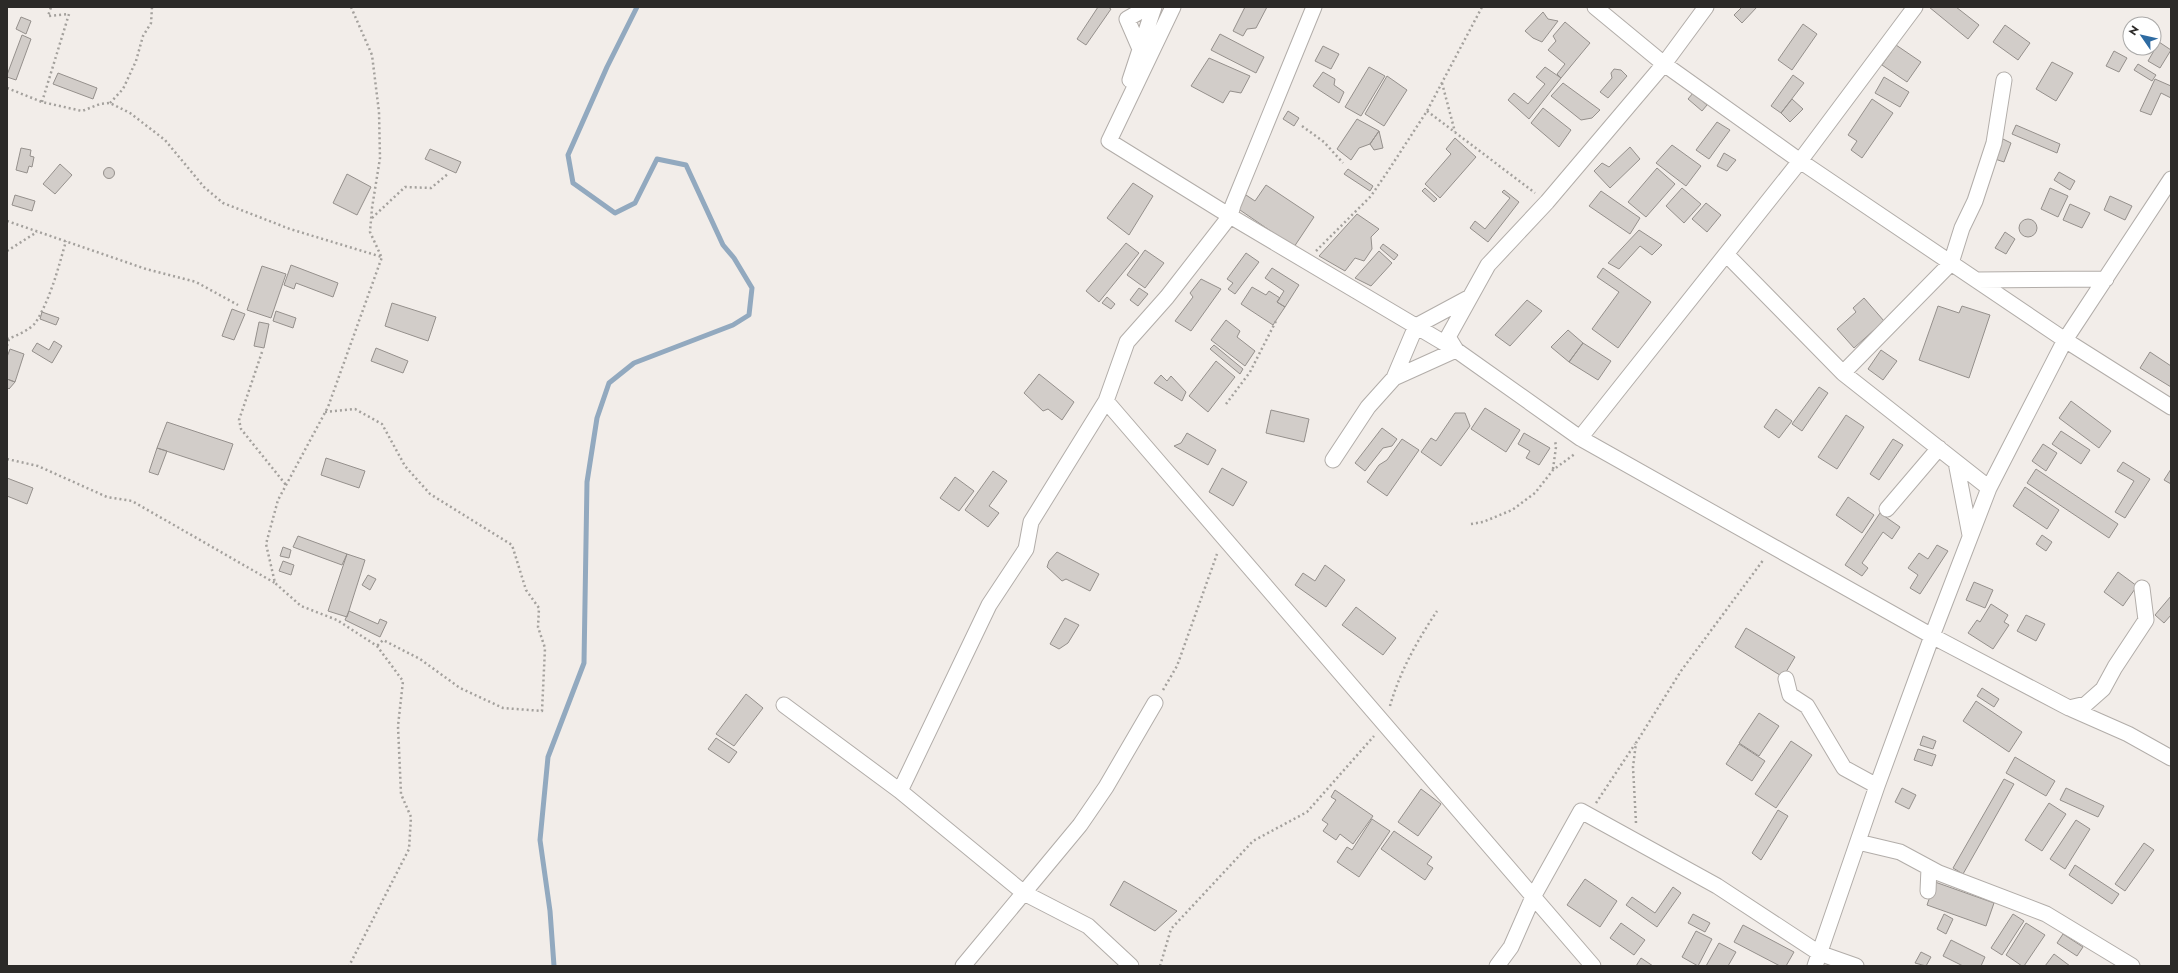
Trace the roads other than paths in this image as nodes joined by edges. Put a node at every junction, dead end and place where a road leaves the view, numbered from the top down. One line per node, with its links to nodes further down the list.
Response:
1 (1148, 7): 8 (street)
2 (1154, 7): 8 (street)
3 (1173, 7): 11 (street)
4 (1314, 7): 14 (street)
5 (1595, 7): 9 (street)
6 (1706, 7): 9 (street)
7 (1915, 7): 12 (street)
8 (1140, 49): 11 (street)
9 (1664, 64): 12 (street); 19 (street)
10 (2004, 80): 16 (street)
11 (1128, 101): 14 (street)
12 (1800, 161): 15 (street); 16 (street)
13 (2171, 179): 17 (street)
14 (1230, 216): 20 (street); 25 (street)
15 (1726, 254): 23 (street); 27 (street)
16 (1951, 263): 18 (street); 23 (street)
17 (2106, 279): 18 (street); 21 (street)
18 (1976, 280): 21 (street)
19 (1470, 297): 20 (street); 22 (street)
20 (1416, 326): 22 (street); 24 (street)
21 (2065, 340): 26 (street); 31 (street)
22 (1456, 350): 24 (street); 27 (street)
23 (1843, 373): 28 (street)
24 (1394, 378): 29 (street)
25 (1106, 401): 42 (street); 47 (street)
26 (2171, 407)
27 (1585, 441): 35 (street)
28 (1939, 448): 30 (street); 32 (street)
29 (1333, 460)
30 (1956, 462): 31 (street); 33 (street)
31 (1989, 488): 33 (street)
32 (1887, 509)
33 (1970, 535): 35 (street)
34 (2142, 588): 39 (street)
35 (1932, 636): 39 (street); 41 (street)
36 (1786, 679): 41 (street)
37 (1155, 703): 46 (street)
38 (784, 705): 42 (street)
39 (2069, 708): 40 (street)
40 (2171, 758)
41 (1877, 786): 43 (street)
42 (900, 791): 46 (street)
43 (1858, 842): 44 (street); 48 (street)
44 (1929, 868): 45 (street); 54 (street)
45 (1928, 891)
46 (1024, 893): 49 (street); 50 (street)
47 (1533, 897): 48 (street); 51 (street); 52 (street)
48 (1817, 960): 53 (street)
49 (963, 966)
50 (1131, 966)
51 (1497, 966)
52 (1593, 966)
53 (1856, 966)
54 (2132, 966)

